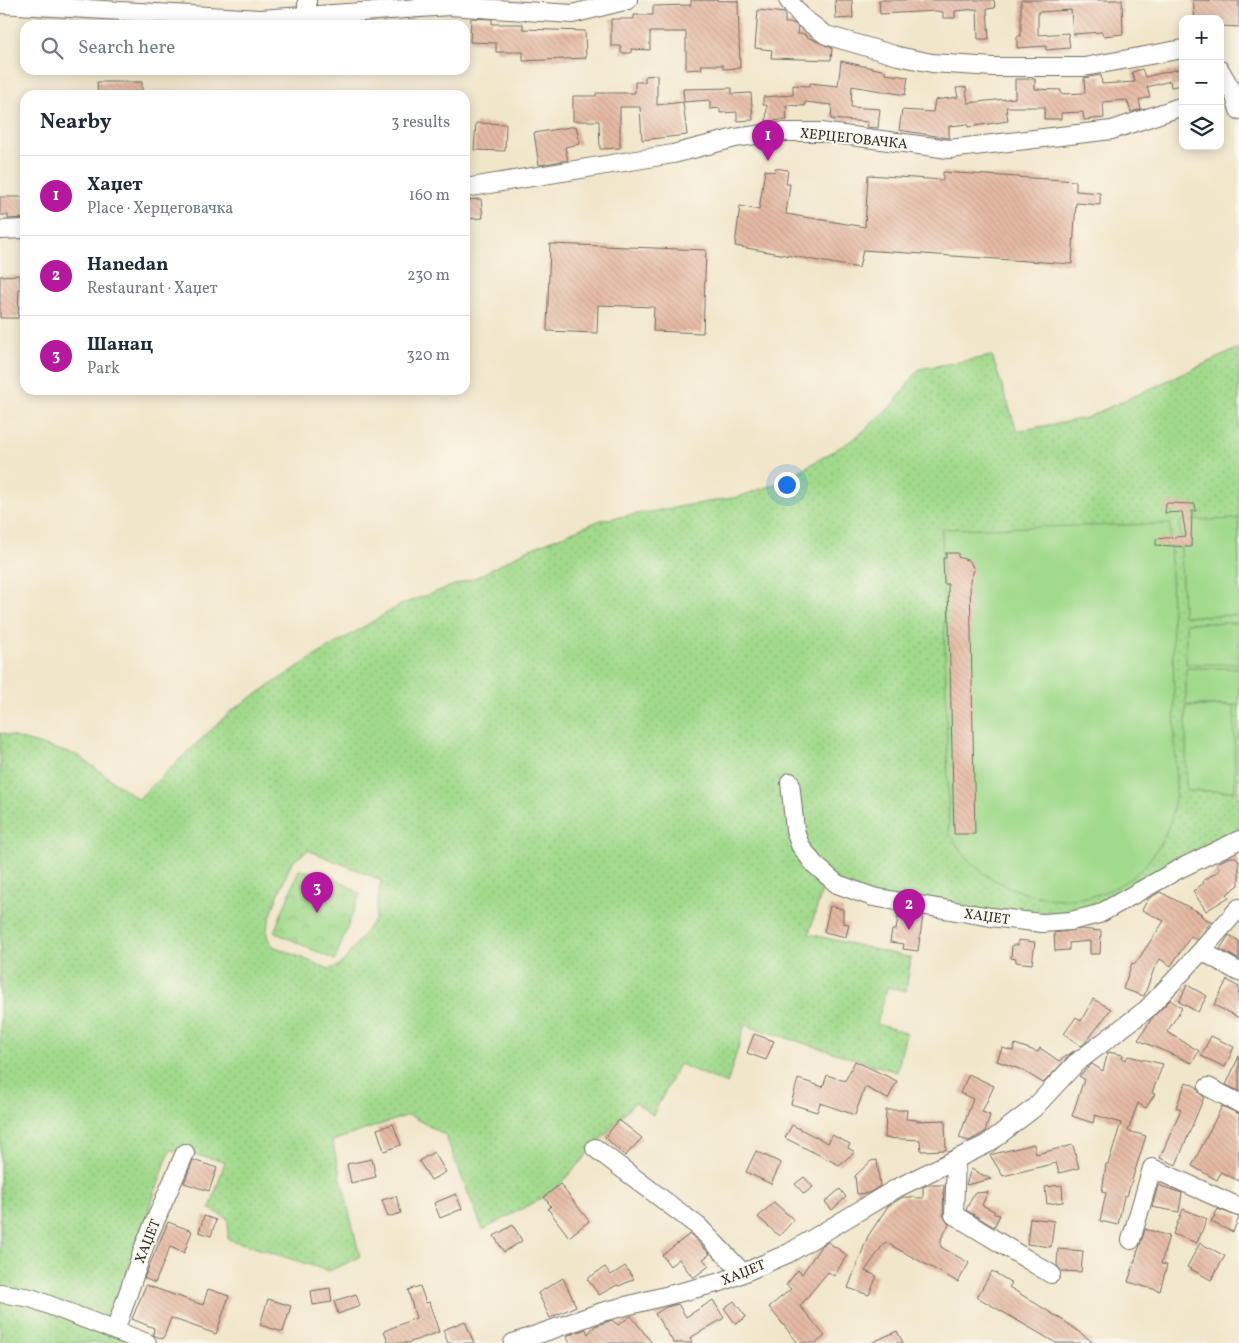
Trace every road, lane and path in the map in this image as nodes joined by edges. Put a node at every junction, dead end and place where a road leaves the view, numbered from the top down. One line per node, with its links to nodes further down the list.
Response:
1 (628, 0): 4 (street)
2 (788, 0): 5 (street)
3 (0, 4): 4 (street)
4 (307, 8)
5 (1179, 50)
6 (1230, 88): 8 (street)
7 (1179, 107): 9 (street, ХЕРЦЕГОВАЧКА)
8 (1239, 110)
9 (470, 187)
10 (20, 229): 11 (street)
11 (0, 230)
12 (790, 782): 13 (street, ХАЏЕТ)
13 (1239, 840)
14 (1239, 908): 15 (street, ХАЏЕТ)
15 (1202, 951): 16 (street); 21 (street, ХАЏЕТ)
16 (1239, 972)
17 (1208, 1087): 18 (street)
18 (1239, 1103)
19 (595, 1148): 24 (street)
20 (185, 1153): 27 (street, ХАЏЕТ)
21 (956, 1159): 24 (street, ХАЏЕТ); 25 (street)
22 (1239, 1207): 23 (street)
23 (1131, 1240)
24 (743, 1273): 29 (street, ХАЏЕТ)
25 (1051, 1274)
26 (0, 1292): 27 (street)
27 (115, 1331): 28 (street)
28 (147, 1343)
29 (513, 1343)

